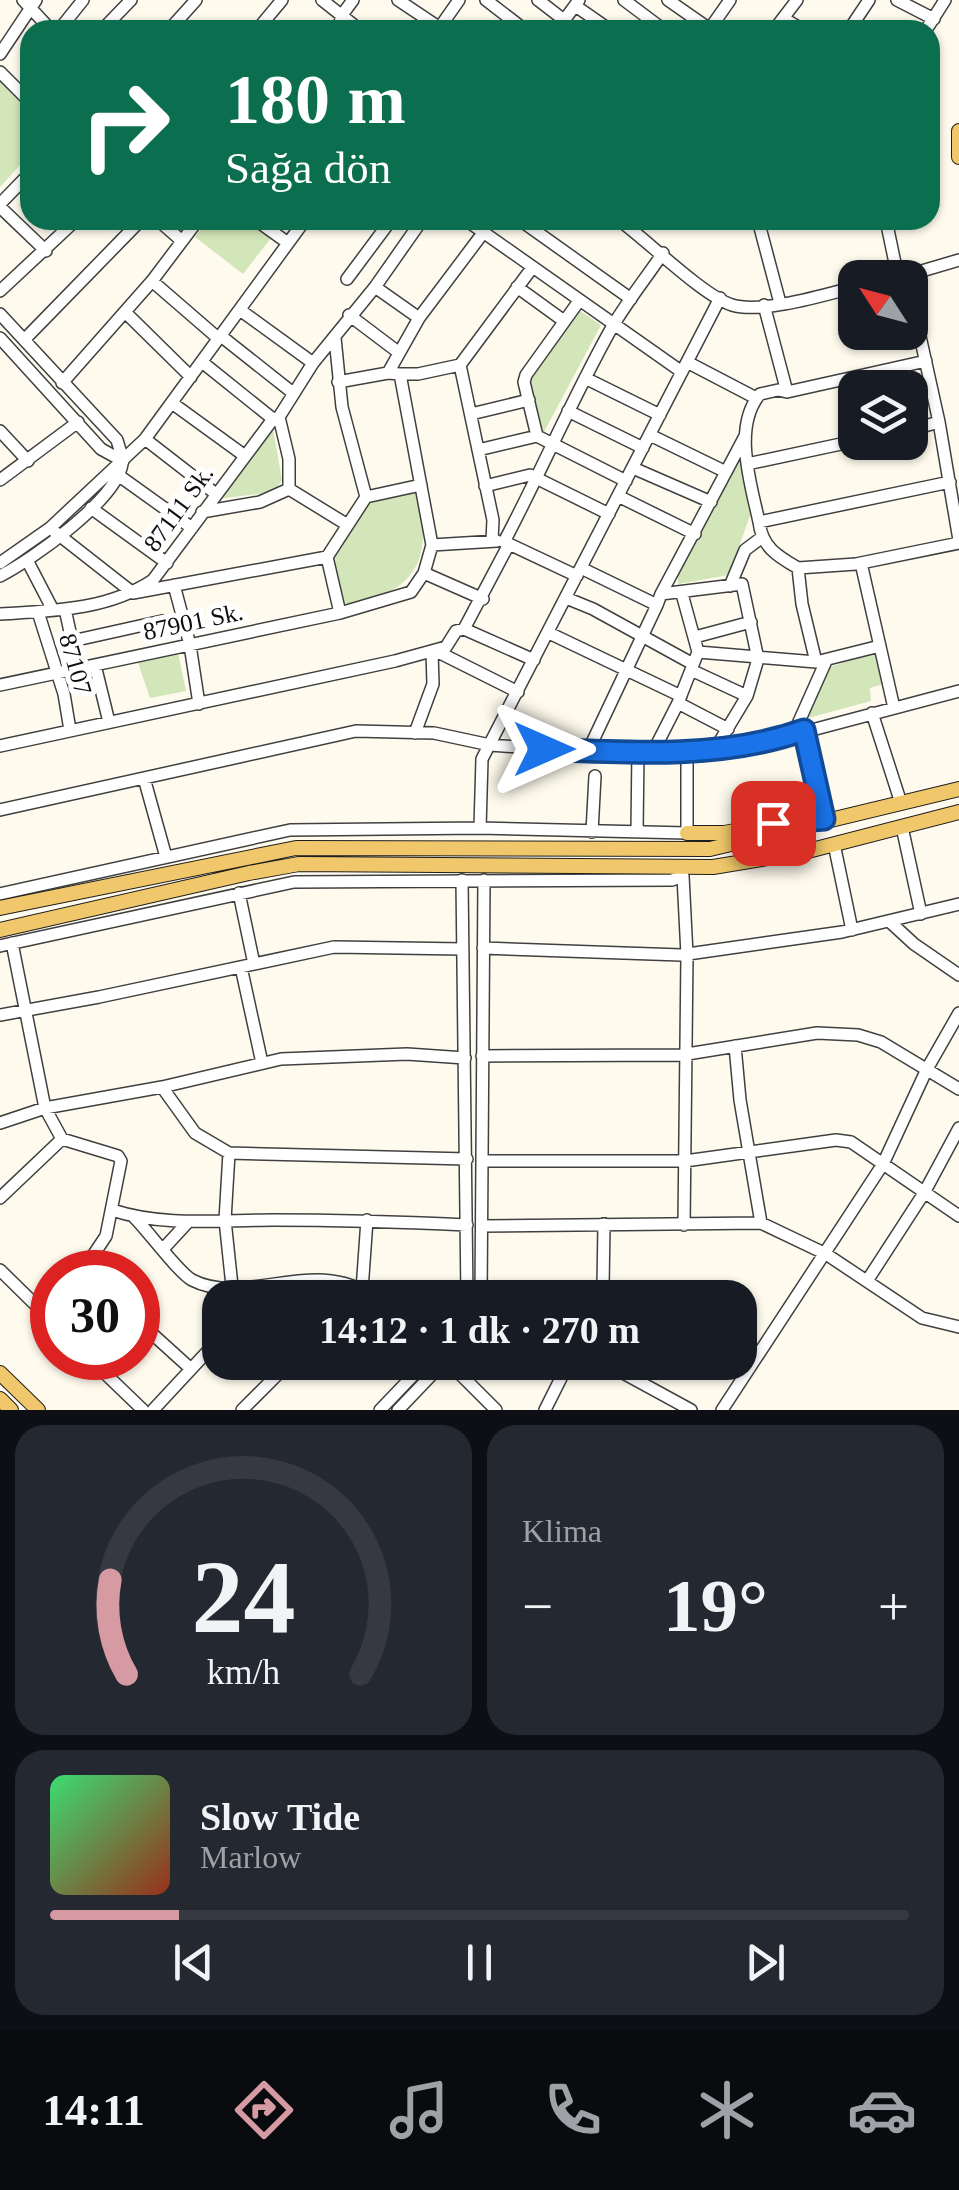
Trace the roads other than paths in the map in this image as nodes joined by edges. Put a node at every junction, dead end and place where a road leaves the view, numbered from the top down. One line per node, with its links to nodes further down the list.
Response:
1 (83, 0): 20 (street)
2 (131, 0): 21 (street)
3 (196, 0): 22 (street)
4 (282, 0): 23 (street)
5 (322, 0): 17 (street)
6 (352, 0): 17 (street)
7 (398, 0): 26 (street)
8 (486, 0): 27 (street)
9 (538, 0): 28 (street)
10 (624, 0): 30 (street)
11 (668, 0): 31 (street)
12 (797, 0): 18 (street)
13 (897, 0): 19 (street)
14 (945, 0): 19 (street)
15 (30, 2): 33 (street)
16 (578, 3): 29 (street)
17 (342, 15): 24 (street); 25 (street)
18 (782, 18): 32 (street)
19 (934, 18)
20 (67, 20)
21 (112, 20)
22 (178, 20)
23 (265, 20)
24 (341, 20)
25 (348, 20)
26 (430, 20)
27 (512, 20)
28 (556, 20)
29 (598, 20)
30 (651, 20)
31 (696, 20)
32 (786, 20)
33 (0, 54)
34 (0, 72): 35 (street)
35 (20, 92)
36 (959, 130): 37 (main road)
37 (959, 156)
38 (20, 184): 39 (street)
39 (0, 206): 40 (street)
40 (20, 226)
41 (25, 230): 60 (street)
42 (66, 230): 60 (street)
43 (131, 230): 87 (street)
44 (169, 230): 58 (street)
45 (190, 230): 58 (street)
46 (270, 230): 59 (street)
47 (298, 230): 59 (street)
48 (383, 230): 66 (street)
49 (415, 230): 68 (street, 87111 Sk.)
50 (481, 230): 56 (street)
51 (534, 230): 73 (street)
52 (634, 230): 57 (street)
53 (640, 230): 57 (street)
54 (761, 230): 75 (street)
55 (888, 230): 62 (street)
56 (484, 232): 64 (street); 81 (street)
57 (638, 233): 61 (street)
58 (182, 241): 67 (street)
59 (288, 243): 77 (street)
60 (46, 251): 71 (street)
61 (663, 253): 72 (street); 73 (street)
62 (895, 260)
63 (959, 260): 65 (street)
64 (532, 268): 69 (street); 74 (street)
65 (928, 269)
66 (347, 279)
67 (152, 280): 78 (street); 85 (street)
68 (375, 287): 80 (street, 87111 Sk.); 81 (street)
69 (517, 288): 82 (street); 93 (street)
70 (838, 291): 75 (street)
71 (0, 292)
72 (720, 298): 76 (street); 94 (street)
73 (631, 299): 83 (street)
74 (579, 301): 82 (street); 83 (street)
75 (780, 303): 76 (street)
76 (764, 305): 100 (street)
77 (240, 310): 85 (street); 92 (street)
78 (126, 312): 96 (street); 99 (street)
79 (0, 314): 87 (street)
80 (349, 315): 86 (street, 87111 Sk.); 89 (street)
81 (419, 318): 89 (street)
82 (564, 321): 103 (street)
83 (613, 325): 94 (street); 97 (street)
84 (0, 338): 109 (street)
85 (220, 338): 91 (street); 101 (street)
86 (334, 338): 92 (street, 87111 Sk.); 98 (street)
87 (24, 340): 99 (street)
88 (923, 350): 90 (street)
89 (398, 352): 95 (street)
90 (926, 361): 100 (street); 110 (street)
91 (202, 362): 96 (street); 108 (street)
92 (314, 363): 101 (street, 87111 Sk.)
93 (460, 365): 95 (street); 106 (street)
94 (685, 367): 102 (street); 107 (street)
95 (394, 374): 98 (street); 132 (street)
96 (191, 377): 104 (street)
97 (585, 378): 105 (street); 107 (street)
98 (338, 382): 137 (street)
99 (62, 384): 123 (street)
100 (787, 392): 102 (street)
101 (293, 393): 108 (street, 87111 Sk.)
102 (756, 398): 115 (street)
103 (529, 400): 106 (street); 114 (street)
104 (172, 403): 116 (street); 121 (street)
105 (568, 411): 117 (street); 119 (street)
106 (471, 414): 120 (street)
107 (660, 415): 113 (street)
108 (276, 418): 121 (street, 87111 Sk.); 134 (street)
109 (78, 422): 122 (street); 123 (street)
110 (939, 422): 111 (street); 131 (street)
111 (928, 425)
112 (0, 431): 122 (street)
113 (650, 434): 119 (street); 126 (street)
114 (537, 436): 117 (street); 120 (street)
115 (746, 436): 124 (street); 126 (street)
116 (145, 439): 123 (street); 135 (street)
117 (551, 443): 128 (street); 130 (street)
118 (838, 445): 124 (street)
119 (643, 448): 125 (street)
120 (478, 450): 133 (street)
121 (245, 456): 135 (street, 87111 Sk.)
122 (28, 461): 129 (street)
123 (123, 461): 127 (street); 144 (street)
124 (747, 464): 142 (street)
125 (633, 468): 130 (street); 138 (street)
126 (726, 472): 138 (street)
127 (118, 475): 139 (street); 145 (street)
128 (537, 478): 133 (street); 141 (street); 150 (street)
129 (0, 480)
130 (626, 480): 136 (street)
131 (950, 482): 142 (street); 149 (street)
132 (421, 484): 137 (street); 151 (street)
133 (485, 486): 150 (street)
134 (289, 488): 140 (street); 143 (street)
135 (216, 494): 140 (street, 87111 Sk.)
136 (618, 496): 141 (street); 146 (street)
137 (366, 498): 143 (street)
138 (711, 502): 146 (street)
139 (91, 508): 147 (street); 155 (street)
140 (202, 512): 145 (street, 87111 Sk.)
141 (609, 514): 158 (street)
142 (759, 522): 148 (street)
143 (346, 524): 152 (street)
144 (50, 528): 147 (street); 154 (street)
145 (192, 528): 155 (street, 87111 Sk.)
146 (695, 534): 166 (street)
147 (61, 537): 153 (street); 163 (street)
148 (761, 538): 157 (street); 162 (street)
149 (959, 541): 156 (street)
150 (502, 542): 151 (street); 158 (street); 167 (street)
151 (432, 545): 159 (street)
152 (327, 557): 161 (street); 170 (street)
153 (28, 562): 160 (street); 168 (street, 87107)
154 (0, 563)
155 (167, 563): 163 (street, 87111 Sk.)
156 (862, 563): 157 (street); 180 (street)
157 (798, 568): 185 (street)
158 (579, 572): 165 (street); 166 (street)
159 (424, 573): 167 (street); 170 (street, 87901 Sk.)
160 (0, 576)
161 (174, 585): 163 (street); 179 (street)
162 (730, 586): 164 (street); 173 (street)
163 (134, 593): 168 (street, 87111 Sk.)
164 (682, 594): 166 (street); 177 (street)
165 (566, 598): 175 (street); 176 (street)
166 (659, 599): 176 (street)
167 (482, 600): 174 (street)
168 (59, 610): 169 (street, 87111 Sk.); 178 (street, 87107)
169 (38, 612): 171 (street, 87111 Sk.); 189 (street, 87107)
170 (340, 613): 179 (street, 87901 Sk.)
171 (0, 614)
172 (162, 621): 178 (street)
173 (751, 622): 177 (street); 182 (street)
174 (464, 629): 181 (street); 183 (street)
175 (549, 633): 183 (street); 188 (street)
176 (640, 636): 184 (street); 188 (street)
177 (695, 637): 184 (street)
178 (72, 641): 187 (street, 87107)
179 (190, 645): 186 (street, 87901 Sk.); 195 (street)
180 (880, 646): 185 (street); 196 (street)
181 (435, 652): 192 (street); 195 (street); 201 (street)
182 (758, 658): 184 (street); 185 (street); 193 (street)
183 (534, 660): 192 (street)
184 (694, 662): 193 (street); 194 (street)
185 (821, 662): 202 (street)
186 (95, 665): 187 (street, 87901 Sk.); 198 (street)
187 (77, 668): 189 (street, 87901 Sk.)
188 (626, 668): 194 (street); 205 (street)
189 (54, 672): 190 (street, 87901 Sk.); 200 (street, 87107)
190 (0, 685)
191 (959, 691): 196 (street)
192 (518, 692): 203 (street)
193 (747, 696): 199 (street)
194 (679, 700): 199 (street); 207 (street)
195 (199, 704): 198 (street)
196 (894, 708): 197 (street)
197 (872, 713): 202 (street); 213 (street)
198 (109, 722): 200 (street)
199 (728, 729): 208 (street)
200 (70, 730): 204 (street)
201 (415, 733): 203 (street); 211 (street)
202 (798, 733): 208 (street); 216 (street)
203 (490, 745): 205 (street); 218 (street)
204 (0, 746)
205 (589, 750): 206 (street)
206 (638, 750): 207 (street); 220 (street)
207 (654, 750): 209 (street)
208 (714, 751): 209 (street)
209 (687, 753): 221 (street)
210 (595, 776): 219 (street)
211 (144, 778): 214 (street); 223 (street)
212 (959, 789): 213 (main road)
213 (901, 803): 216 (main road)
214 (0, 810)
215 (959, 812): 217 (main road)
216 (824, 819): 221 (main road); 231 (main road)
217 (902, 826): 222 (main road); 232 (street)
218 (480, 828): 219 (street); 223 (street)
219 (592, 832): 220 (street)
220 (637, 832): 221 (street)
221 (687, 833)
222 (834, 844): 224 (main road); 235 (street)
223 (166, 858): 229 (street)
224 (713, 867): 225 (main road); 234 (main road)
225 (683, 876): 227 (street); 239 (street)
226 (462, 880): 227 (street); 228 (street); 238 (street)
227 (484, 880): 237 (street)
228 (239, 893): 236 (street); 240 (street)
229 (0, 894)
230 (959, 904): 232 (street)
231 (0, 908)
232 (921, 914): 233 (street)
233 (890, 921): 235 (street); 241 (street)
234 (0, 930)
235 (852, 930): 239 (street)
236 (6, 945): 242 (street)
237 (483, 948): 239 (street); 247 (street)
238 (463, 949): 240 (street); 248 (street)
239 (687, 955): 246 (street)
240 (247, 966): 242 (street); 249 (street)
241 (959, 975)
242 (25, 1011): 244 (street); 253 (street)
243 (959, 1013): 250 (street)
244 (0, 1015)
245 (736, 1046): 246 (street); 250 (street); 258 (street)
246 (686, 1054): 247 (street); 261 (street)
247 (482, 1056): 260 (street)
248 (464, 1058): 249 (street); 259 (street)
249 (262, 1063): 251 (street)
250 (927, 1070): 252 (street); 262 (street)
251 (162, 1087): 253 (street); 257 (street)
252 (959, 1089)
253 (45, 1108): 254 (street); 256 (street)
254 (0, 1123)
255 (959, 1128): 263 (street)
256 (62, 1139): 264 (street); 265 (street)
257 (228, 1153): 259 (street); 268 (street)
258 (751, 1154): 261 (street); 262 (street); 271 (street)
259 (467, 1159): 273 (street)
260 (482, 1161): 261 (street); 275 (street)
261 (685, 1162): 274 (street)
262 (883, 1164): 263 (street); 278 (street)
263 (924, 1193): 266 (street); 287 (street)
264 (0, 1198)
265 (112, 1210): 267 (street); 277 (street)
266 (959, 1216)
267 (134, 1217): 270 (street); 276 (street)
268 (225, 1220): 269 (street); 270 (street); 280 (street)
269 (367, 1220): 273 (street); 283 (street)
270 (188, 1222): 276 (street)
271 (762, 1223): 274 (street); 278 (street)
272 (604, 1224): 274 (street); 275 (street); 286 (street)
273 (467, 1225): 284 (street)
274 (684, 1225)
275 (482, 1226): 285 (street)
276 (164, 1248): 288 (street)
277 (99, 1250)
278 (826, 1254): 287 (street); 313 (street)
279 (0, 1270): 289 (street)
280 (231, 1280)
281 (293, 1280): 282 (street)
282 (319, 1280)
283 (365, 1280)
284 (467, 1280)
285 (482, 1280)
286 (603, 1280)
287 (866, 1281): 290 (street)
288 (202, 1284)
289 (30, 1299)
290 (959, 1326)
291 (160, 1341): 293 (street)
292 (202, 1357): 293 (street)
293 (191, 1369): 306 (street)
294 (0, 1373): 304 (main road)
295 (112, 1380): 305 (street)
296 (272, 1380): 307 (street)
297 (409, 1380): 308 (street)
298 (428, 1380): 309 (street)
299 (465, 1380): 310 (street)
300 (560, 1380): 311 (street)
301 (635, 1380): 312 (street)
302 (0, 1400): 303 (main road)
303 (11, 1410)
304 (38, 1410)
305 (143, 1410)
306 (152, 1410)
307 (242, 1410)
308 (380, 1410)
309 (398, 1410)
310 (496, 1410)
311 (545, 1410)
312 (691, 1410)
313 (722, 1410)

